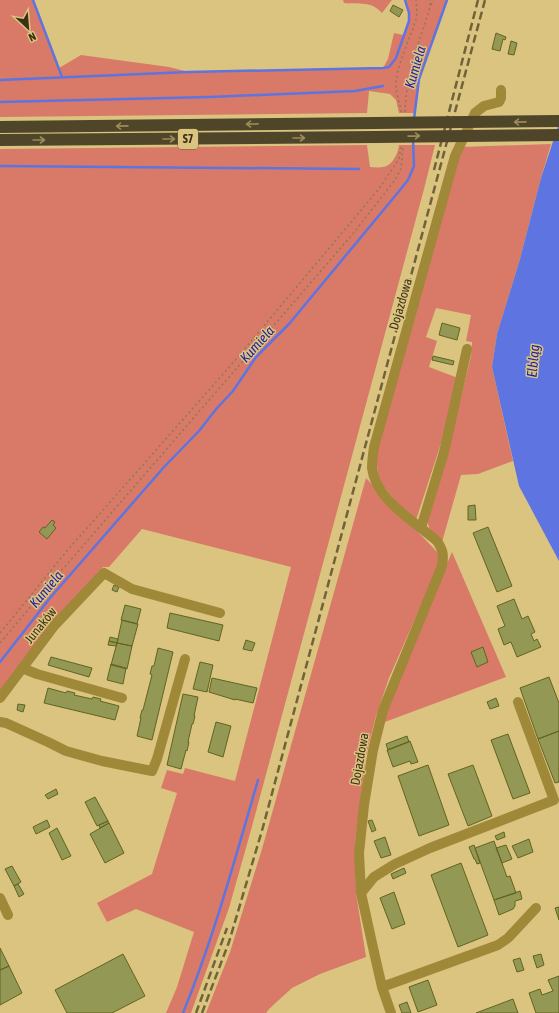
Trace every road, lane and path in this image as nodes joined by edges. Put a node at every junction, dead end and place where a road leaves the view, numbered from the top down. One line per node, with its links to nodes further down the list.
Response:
1 (416, 0): 7 (path)
2 (430, 0): 4 (path)
3 (433, 0): 4 (path)
4 (430, 7): 6 (path)
5 (501, 90): 13 (street, Dojazdowa)
6 (404, 117)
7 (401, 118)
8 (559, 121): 9 (highway, S7, one-way to 9, bridge)
9 (0, 127)
10 (559, 135): 11 (highway, S7, one-way to 10, bridge)
11 (0, 140)
12 (467, 349): 13 (street)
13 (421, 528): 23 (street, Dojazdowa)
14 (220, 613): 18 (street, Junaków)
15 (0, 633): 16 (path)
16 (0, 643)
17 (185, 659): 22 (street)
18 (22, 668): 19 (street, Junaków); 20 (street)
19 (0, 698)
20 (122, 698)
21 (518, 702): 23 (street)
22 (0, 722)
23 (361, 893): 27 (street, Dojazdowa)
24 (0, 898): 26 (street)
25 (536, 908): 27 (street)
26 (8, 915)
27 (382, 987): 28 (street, Dojazdowa)
28 (391, 1013)

